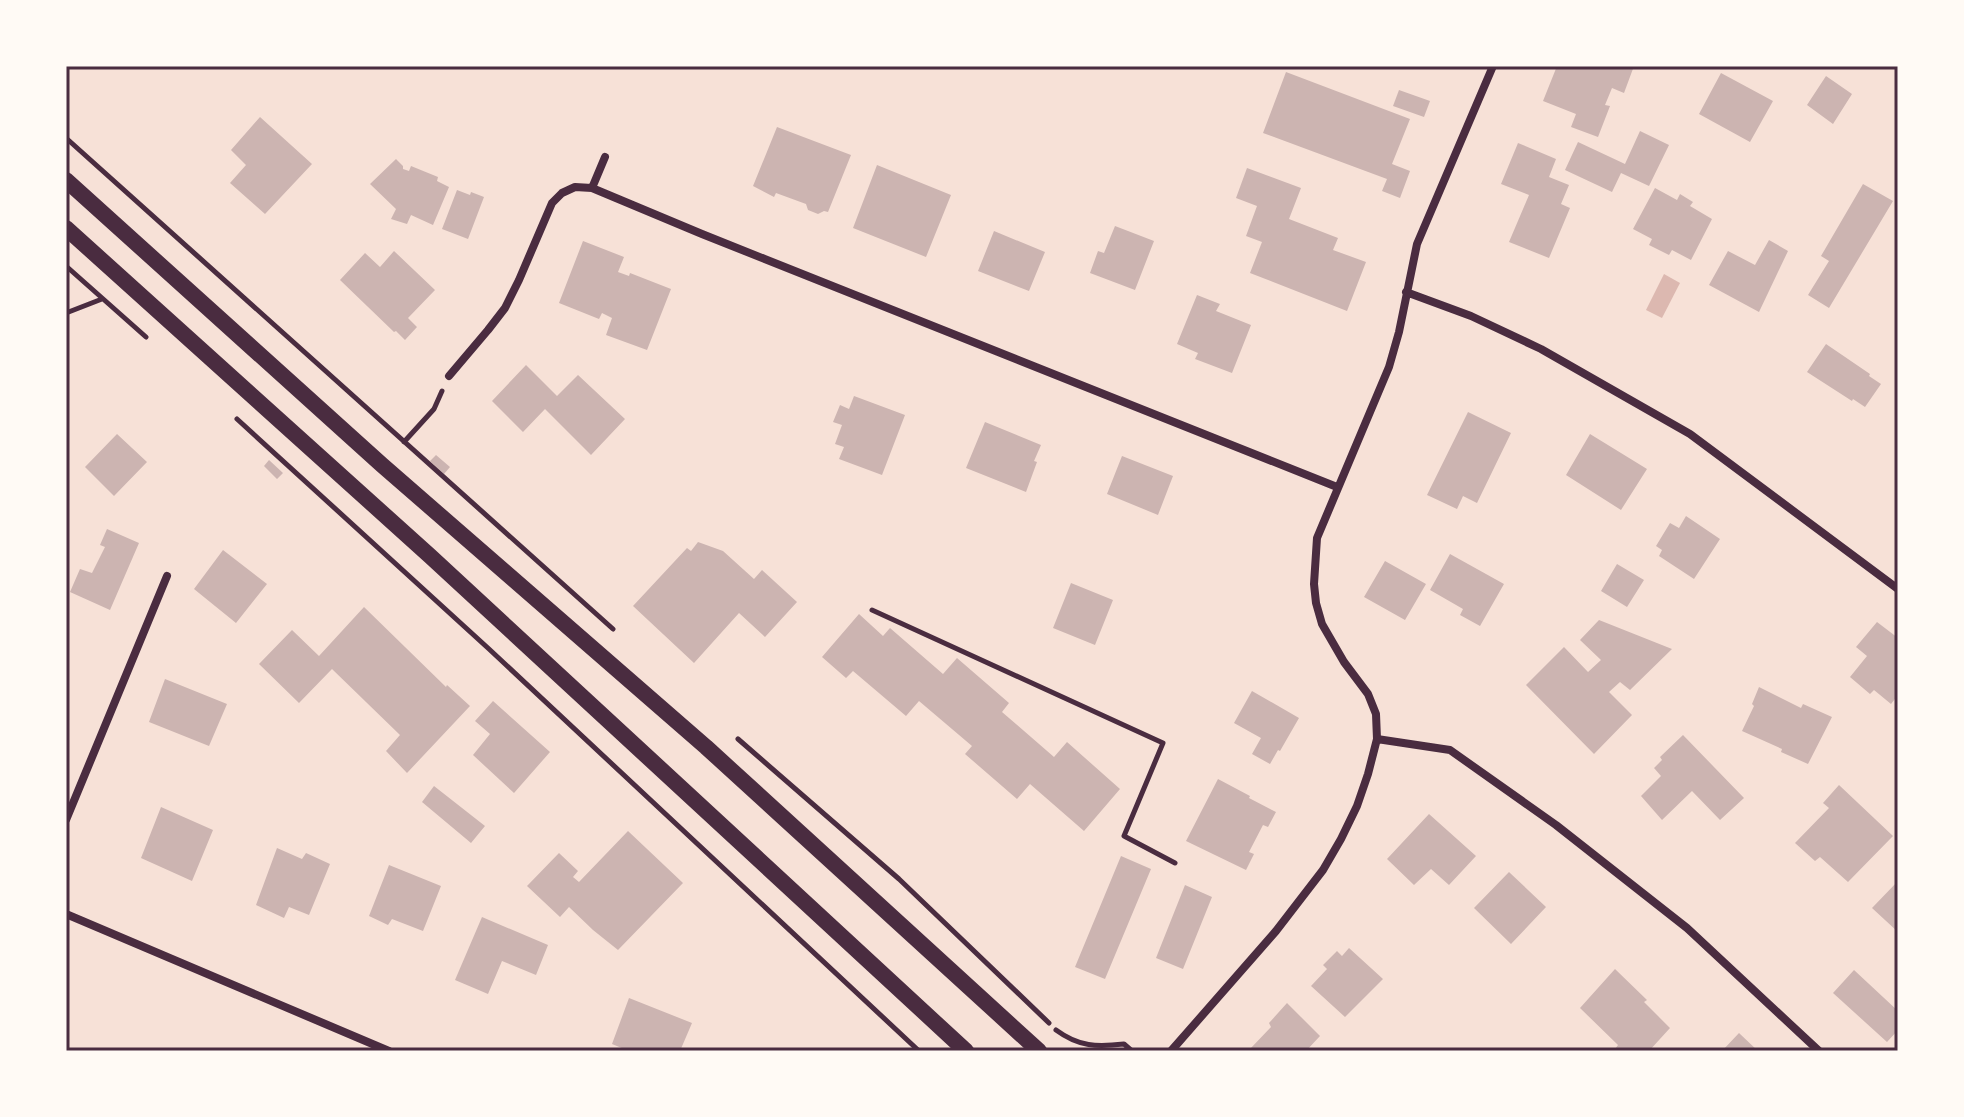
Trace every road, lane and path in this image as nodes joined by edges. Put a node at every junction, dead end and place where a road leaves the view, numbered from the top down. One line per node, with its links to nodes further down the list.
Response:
1 (1493, 66): 9 (street)
2 (66, 138): 15 (path)
3 (605, 157): 5 (street)
4 (66, 180): 29 (main road)
5 (592, 188): 13 (street); 16 (street)
6 (66, 228): 8 (main road)
7 (66, 266): 10 (path)
8 (130, 285): 10 (path); 28 (main road)
9 (1406, 292): 16 (street); 18 (street)
10 (103, 299): 11 (path); 12 (path)
11 (66, 313)
12 (151, 342)
13 (449, 376): 15 (path)
14 (231, 414): 27 (path)
15 (404, 442): 20 (path)
16 (1337, 487): 22 (street)
17 (167, 576): 23 (street)
18 (1898, 589)
19 (872, 610): 24 (path)
20 (618, 634)
21 (733, 735): 30 (path)
22 (1377, 739): 31 (street); 32 (street)
23 (66, 820)
24 (1175, 863)
25 (66, 914): 26 (street)
26 (389, 1051)
27 (919, 1051)
28 (966, 1051)
29 (1039, 1051)
30 (1132, 1051)
31 (1171, 1051)
32 (1819, 1051)

